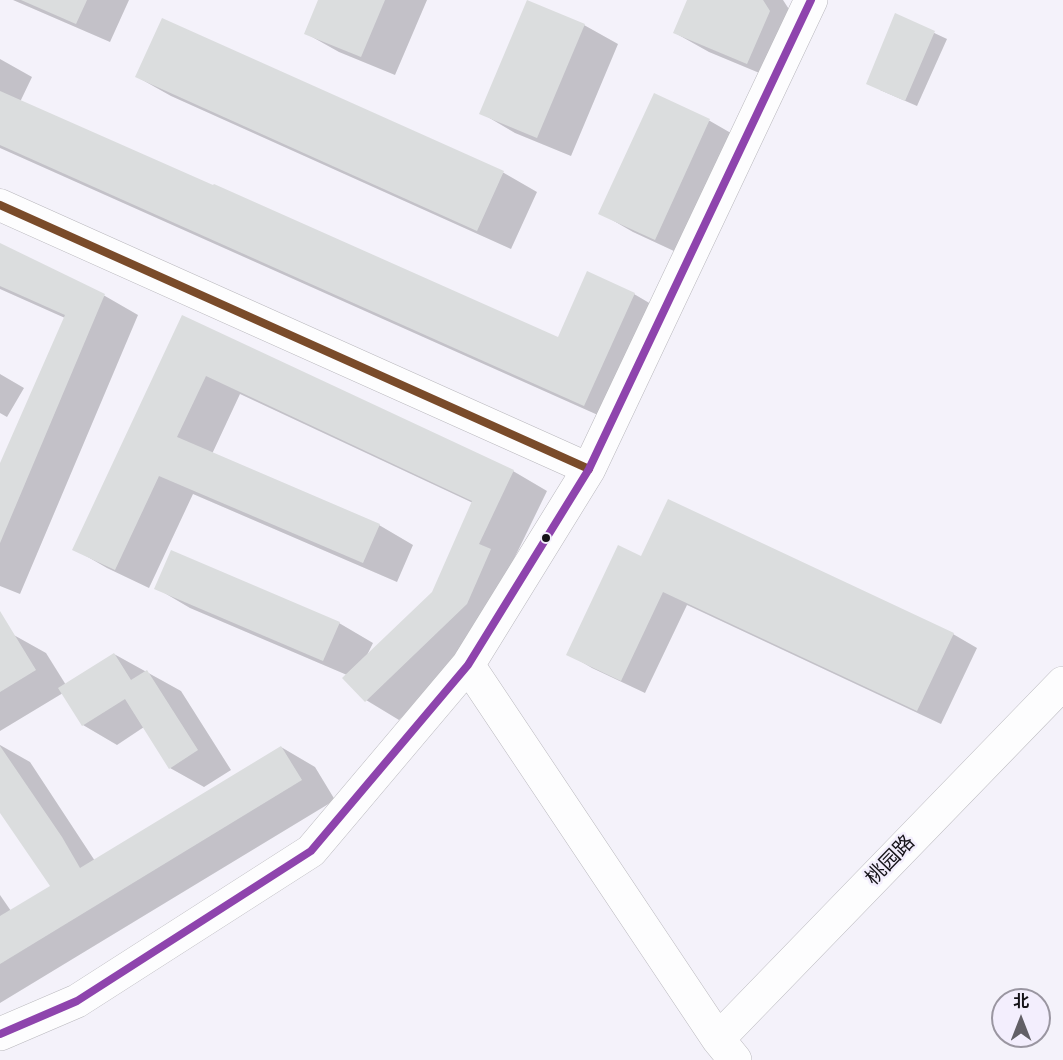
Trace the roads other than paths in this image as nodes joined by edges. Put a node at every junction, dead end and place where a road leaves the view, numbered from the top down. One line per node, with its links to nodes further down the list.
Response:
1 (811, 0): 3 (street)
2 (0, 205): 3 (street)
3 (589, 469): 4 (street)
4 (468, 665): 6 (street); 7 (street)
5 (1063, 683): 7 (street, 桃园路)
6 (0, 1034)
7 (727, 1050)

